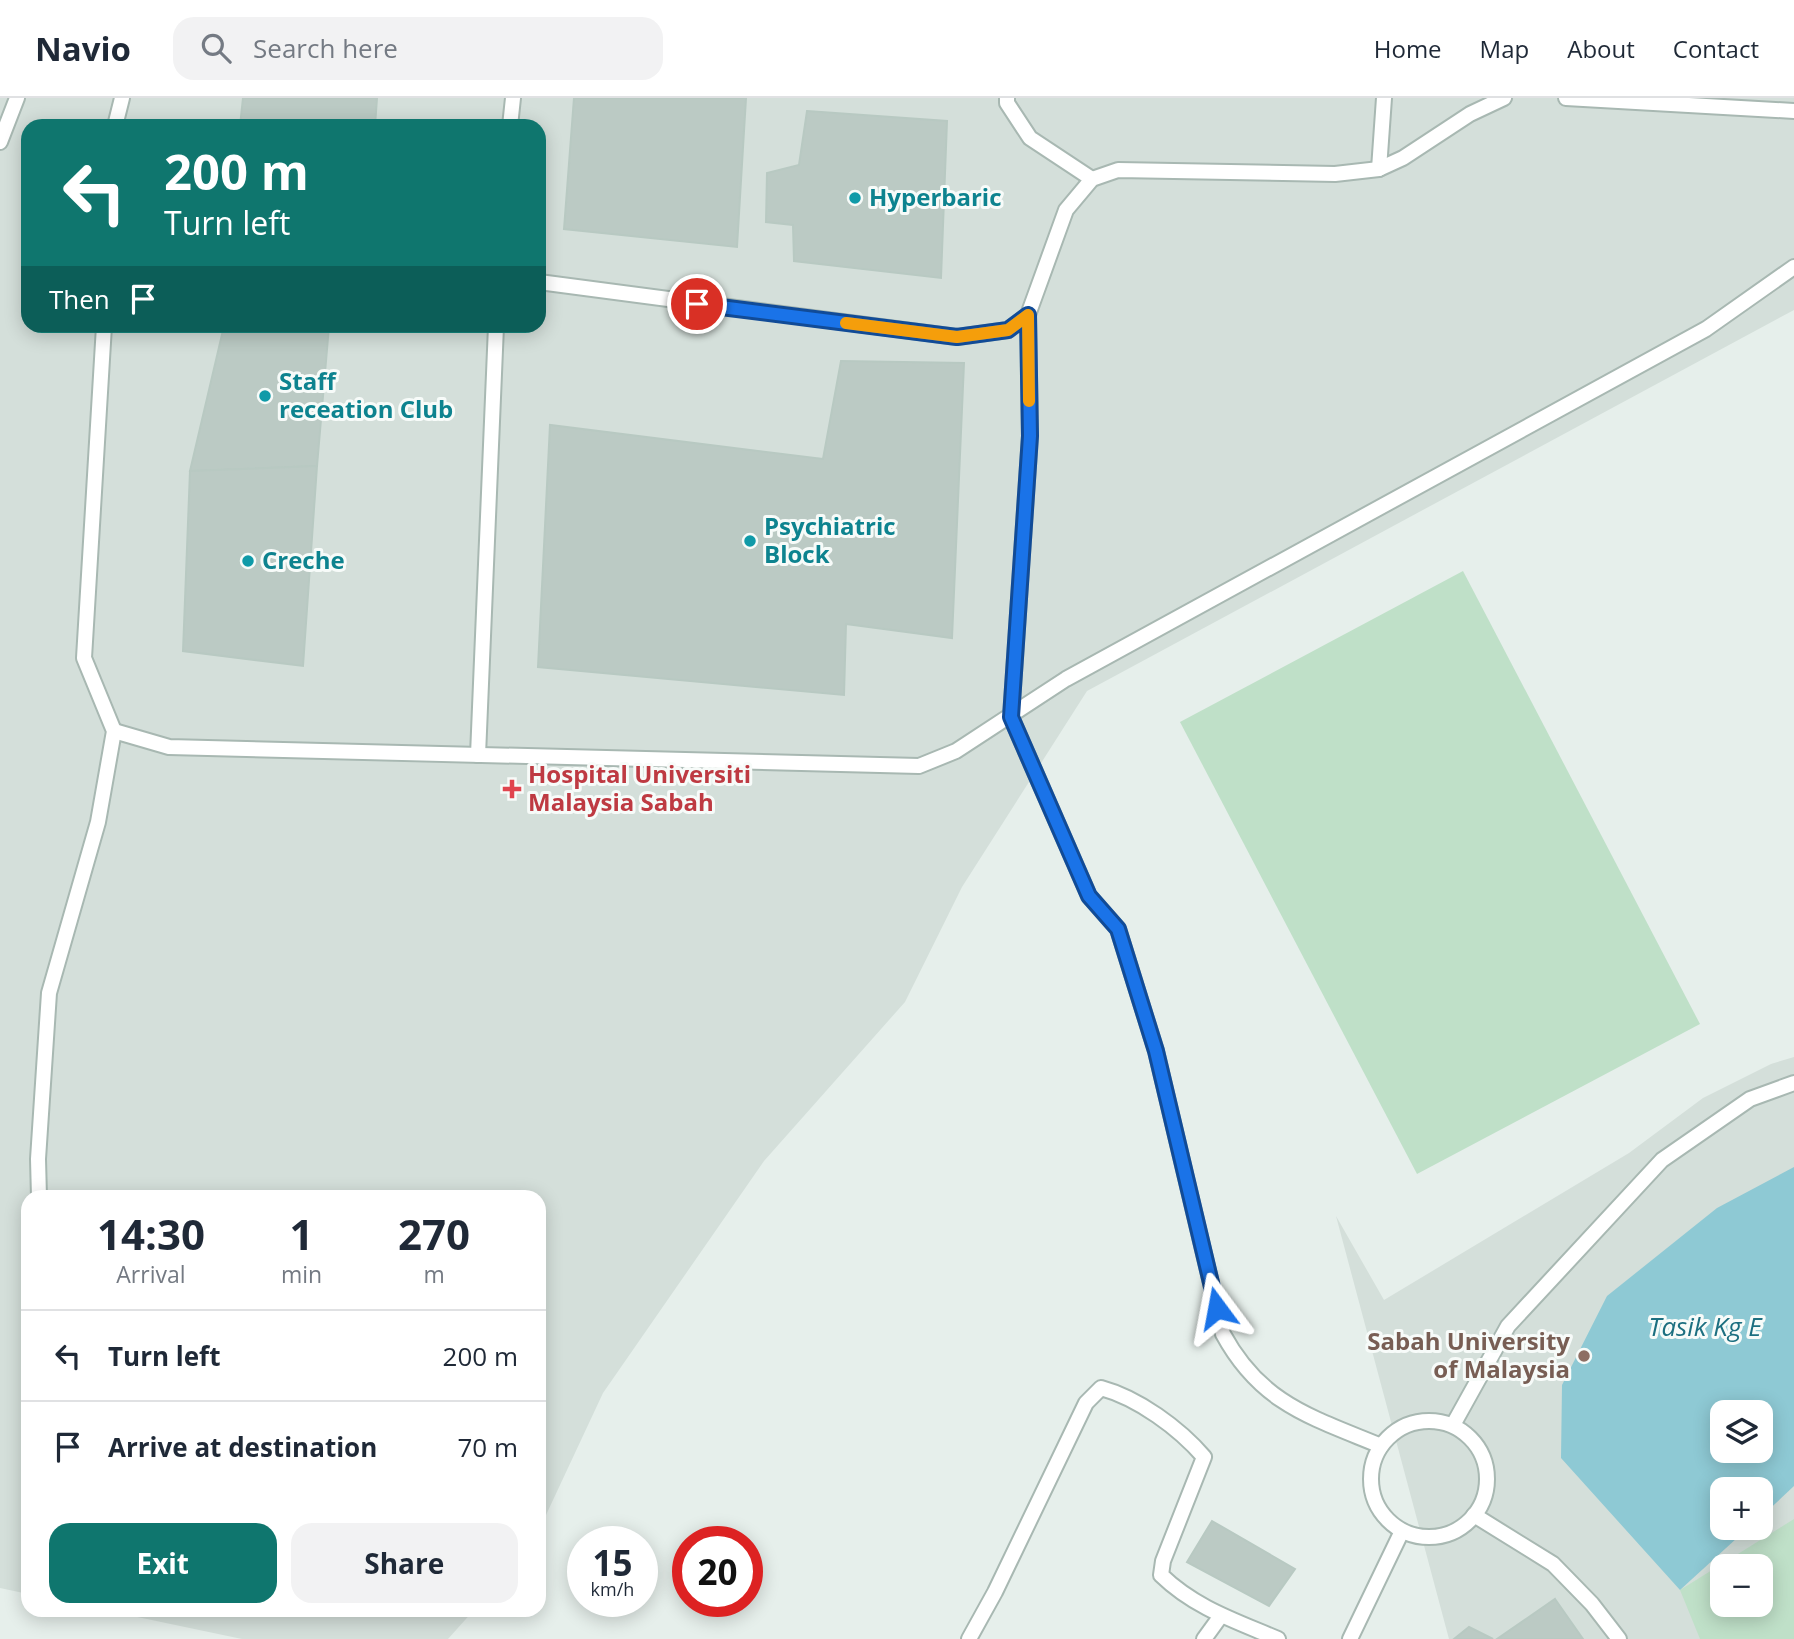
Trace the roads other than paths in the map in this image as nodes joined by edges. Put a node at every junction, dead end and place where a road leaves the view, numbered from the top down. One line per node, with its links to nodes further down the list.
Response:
1 (17, 98): 11 (lane)
2 (122, 98): 9 (lane)
3 (513, 98): 10 (lane)
4 (1007, 98): 13 (lane)
5 (1384, 98): 12 (lane)
6 (1504, 98): 12 (lane)
7 (1566, 98): 8 (lane)
8 (1794, 111)
9 (117, 119)
10 (511, 119)
11 (0, 142)
12 (1379, 169): 13 (lane)
13 (1092, 179): 16 (lane)
14 (1794, 267): 19 (lane)
15 (546, 283): 16 (lane)
16 (1028, 315): 19 (lane)
17 (104, 333): 20 (lane)
18 (496, 333): 21 (lane)
19 (1011, 717): 21 (lane); 25 (lane)
20 (114, 731): 21 (lane); 23 (lane)
21 (478, 755)
22 (1794, 1083): 24 (lane)
23 (39, 1190)
24 (1453, 1425): 25 (lane); 26 (lane)
25 (1381, 1446): 27 (lane)
26 (1474, 1515): 27 (lane); 33 (lane)
27 (1402, 1531): 32 (lane)
28 (1220, 1617): 29 (lane); 30 (lane); 31 (lane)
29 (969, 1639)
30 (1204, 1639)
31 (1278, 1639)
32 (1350, 1639)
33 (1619, 1639)

